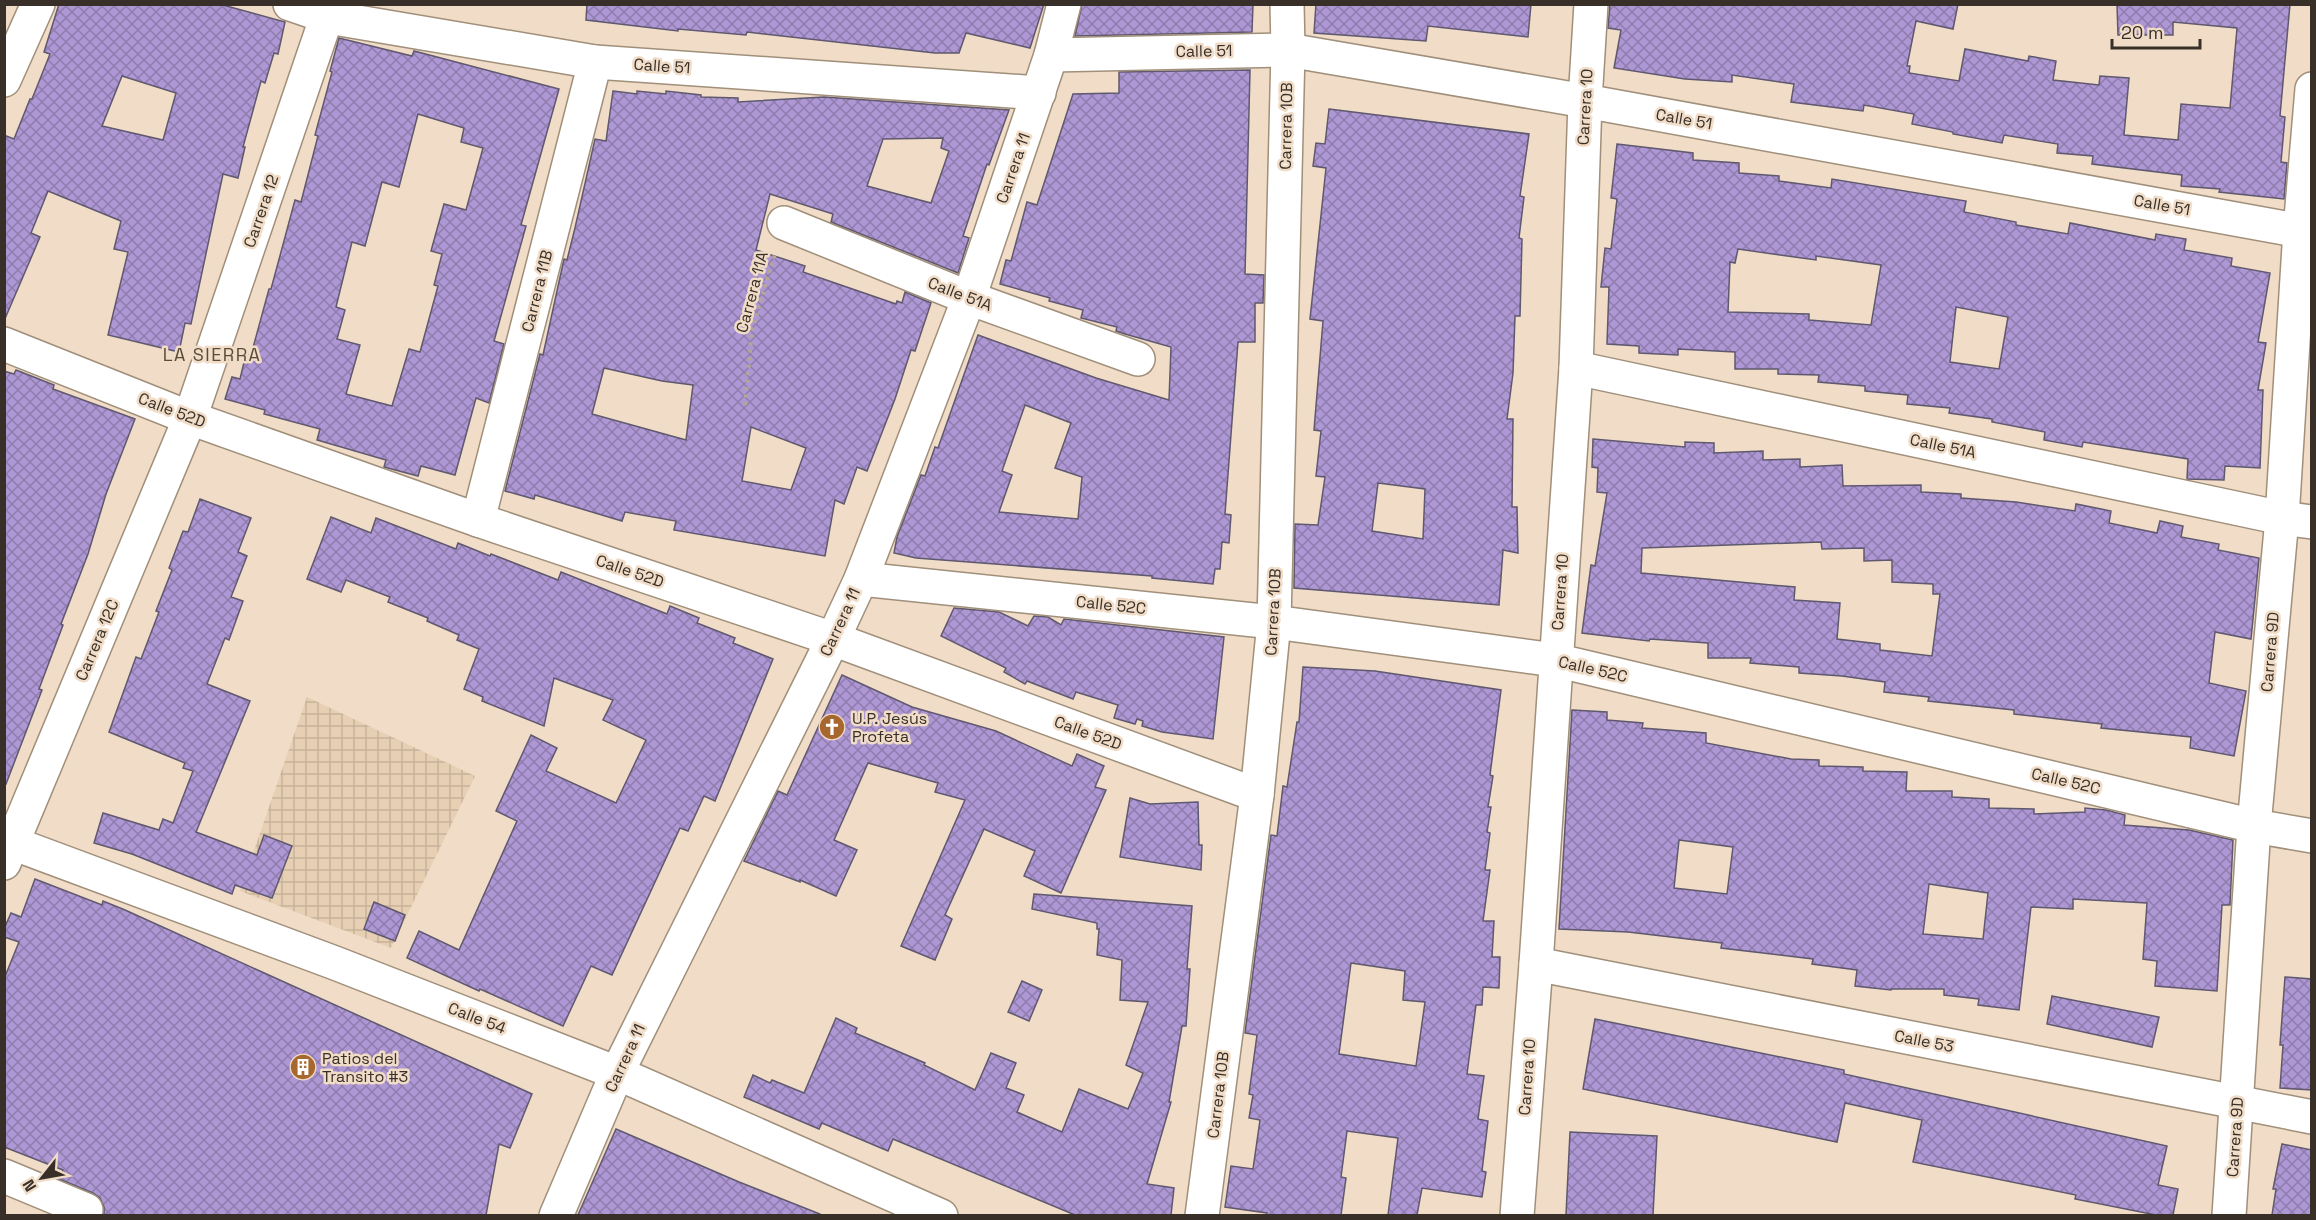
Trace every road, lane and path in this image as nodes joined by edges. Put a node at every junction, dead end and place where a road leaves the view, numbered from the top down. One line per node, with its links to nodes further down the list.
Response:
1 (38, 4): 10 (street)
2 (290, 4): 6 (street, Calle 51)
3 (1064, 4): 8 (street, Carrera 11)
4 (1287, 4): 7 (street, Carrera 10B)
5 (1591, 4): 13 (street, Carrera 10)
6 (330, 11): 9 (street, Calle 51); 21 (street, Carrera 12)
7 (1288, 50): 8 (street, Calle 51); 13 (street, Calle 51); 25 (street, Carrera 10B)
8 (1051, 55): 12 (street, Carrera 11)
9 (595, 62): 12 (street, Calle 51); 22 (street, Carrera 11B)
10 (4, 80)
11 (2312, 89): 15 (street, Carrera 9D)
12 (1039, 93): 16 (street, Carrera 11)
13 (1585, 101): 15 (street, Calle 51); 19 (street, Carrera 10)
14 (784, 223): 16 (street, Calle 51A); 20 (path, Carrera 11A)
15 (2306, 232): 23 (street, Carrera 9D)
16 (969, 298): 18 (street, Calle 51A); 24 (street, Carrera 11)
17 (4, 344): 21 (street, Calle 52D)
18 (1138, 359)
19 (1576, 368): 23 (street, Calle 51A); 27 (street, Carrera 10)
20 (745, 405)
21 (190, 418): 22 (street, Calle 52D); 31 (street, Carrera 12C)
22 (478, 520): 26 (street, Calle 52D)
23 (2297, 520): 29 (street, Carrera 9D)
24 (861, 579): 25 (street, Calle 52C); 26 (street, Carrera 11)
25 (1274, 622): 27 (street, Calle 52C); 28 (street, Carrera 10B)
26 (833, 639): 28 (street, Calle 52D); 33 (street, Carrera 11)
27 (1555, 660): 29 (street, Calle 52C); 32 (street, Carrera 10)
28 (1257, 795): 40 (street, Carrera 10B)
29 (2254, 825): 30 (street, Calle 52C); 34 (street, Carrera 9D)
30 (2312, 836)
31 (7, 848): 33 (street, Calle 54)
32 (1536, 964): 34 (street, Calle 53); 41 (street, Carrera 10)
33 (617, 1073): 38 (street, Carrera 11); 39 (street, Calle 54)
34 (2237, 1103): 35 (street, Calle 53); 42 (street, Carrera 9D)
35 (2312, 1117)
36 (4, 1176): 37 (street)
37 (86, 1210)
38 (556, 1215)
39 (941, 1215)
40 (1202, 1215)
41 (1517, 1215)
42 (2229, 1215)

